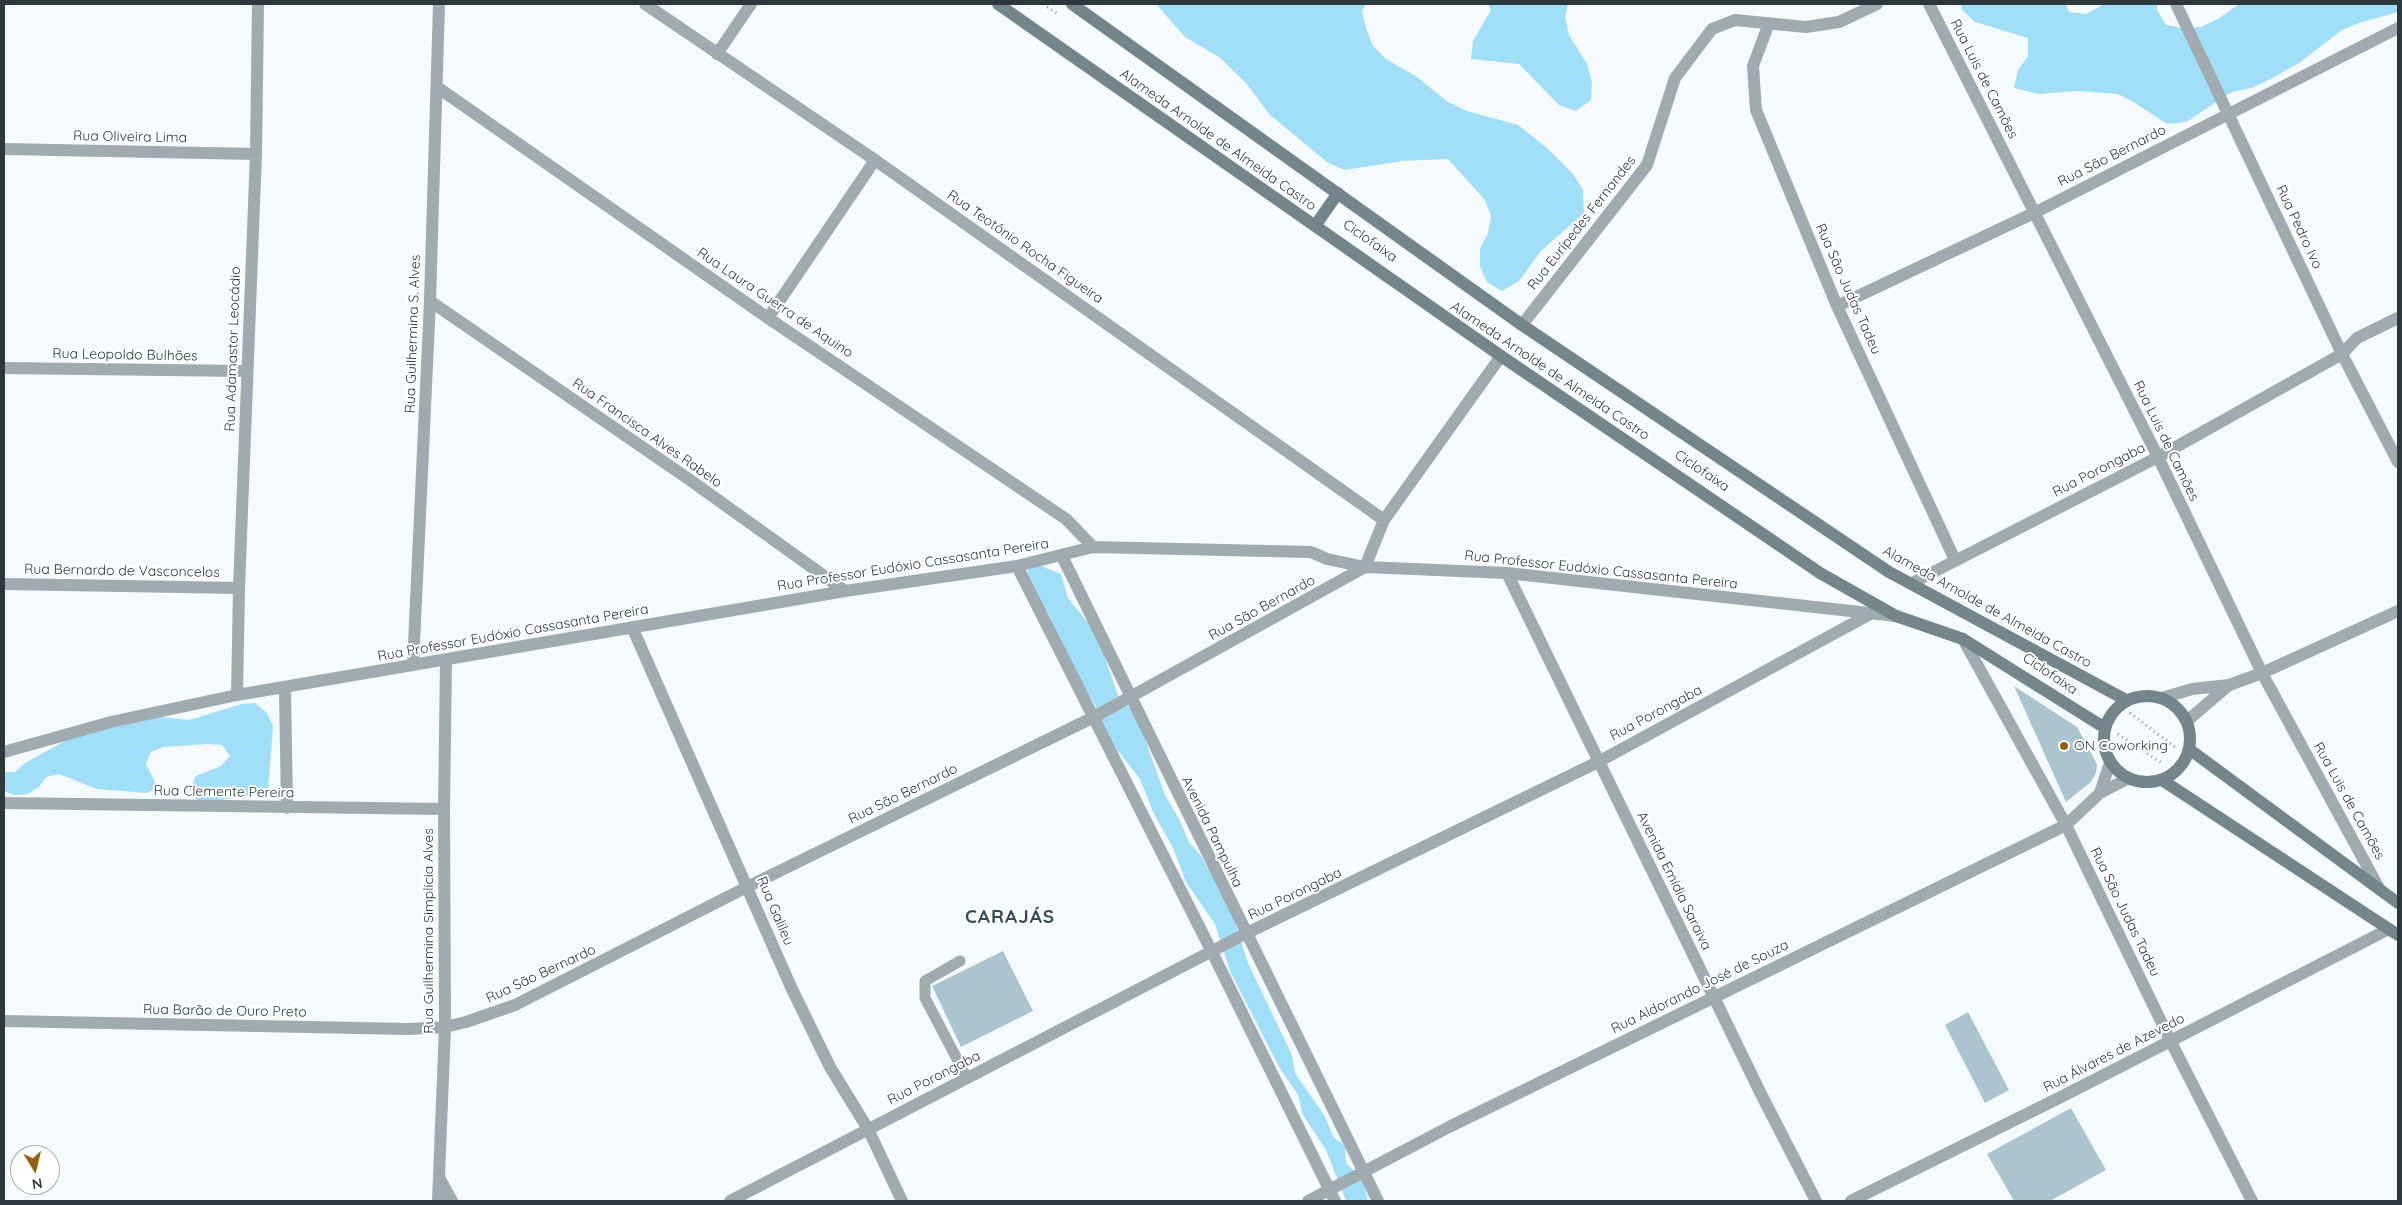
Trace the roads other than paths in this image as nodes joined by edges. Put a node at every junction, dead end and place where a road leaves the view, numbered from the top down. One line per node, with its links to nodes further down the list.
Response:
1 (258, 4): 16 (street, Rua Adamastor Leocádio)
2 (439, 4): 13 (street, Rua Guilhermina S. Alves)
3 (645, 4): 12 (street, Rua Teotônio Rocha Figueira)
4 (752, 4): 12 (street)
5 (998, 4): 20 (main road, Alameda Arnolde de Almeida Castro)
6 (1072, 4): 18 (main road, Alameda Arnolde de Almeida Castro)
7 (1877, 4): 10 (street, Rua Eurípedes Fernandes)
8 (1929, 4): 19 (street, Rua Luis de Camões)
9 (2176, 4): 14 (street, Rua Pedro Ivo)
10 (1769, 23): 22 (street, Rua São Judas Tadeu); 25 (street, Rua Eurípedes Fernandes)
11 (2398, 28): 14 (street, Rua São Bernardo)
12 (717, 54): 17 (street, Rua Teotônio Rocha Figueira)
13 (437, 87): 21 (street, Rua Guilhermina S. Alves); 23 (street, Rua Laura Guerra de Aquino)
14 (2228, 113): 19 (street, Rua São Bernardo); 26 (street, Rua Pedro Ivo)
15 (4, 149): 16 (street, Rua Oliveira Lima)
16 (256, 154): 29 (street, Rua Adamastor Leocádio)
17 (875, 160): 23 (street); 32 (street, Rua Teotônio Rocha Figueira)
18 (1338, 193): 20 (main road); 25 (main road, Alameda Arnolde de Almeida Castro)
19 (2036, 212): 22 (street, Rua São Bernardo); 30 (street, Rua Luis de Camões)
20 (1315, 226): 27 (main road, Alameda Arnolde de Almeida Castro)
21 (430, 301): 42 (street, Rua Francisca Alves Rabelo); 49 (street, Rua Guilhermina S. Alves)
22 (1837, 306): 35 (street, Rua São Judas Tadeu)
23 (768, 318): 33 (street, Rua Laura Guerra de Aquino)
24 (2398, 318): 26 (street, Rua Porongaba)
25 (1522, 325): 39 (main road, Alameda Arnolde de Almeida Castro)
26 (2342, 354): 30 (street, Rua Porongaba); 31 (street, Rua Pedro Ivo)
27 (1501, 356): 32 (street); 45 (main road, Alameda Arnolde de Almeida Castro)
28 (4, 368): 29 (street, Rua Leopoldo Bulhões)
29 (246, 371): 41 (street, Rua Adamastor Leocádio)
30 (2158, 457): 35 (street, Rua Porongaba); 50 (street, Rua Luis de Camões)
31 (2398, 462)
32 (1384, 520): 37 (street)
33 (1093, 548): 34 (street, Rua Professor Eudóxio Cassasanta Pereira); 37 (street, Rua Professor Eudóxio Cassasanta Pereira)
34 (1062, 556): 36 (street, Rua Professor Eudóxio Cassasanta Pereira); 54 (street, Avenida Pampulha)
35 (1954, 560): 39 (street, Rua Porongaba)
36 (1017, 566): 42 (street, Rua Professor Eudóxio Cassasanta Pereira); 57 (street)
37 (1366, 567): 38 (street, Rua Professor Eudóxio Cassasanta Pereira); 54 (street, Rua São Bernardo)
38 (1507, 573): 44 (street, Rua Professor Eudóxio Cassasanta Pereira); 62 (street, Avenida Emídia Saraiva)
39 (1912, 583): 56 (main road, Alameda Arnolde de Almeida Castro)
40 (4, 584): 41 (street, Rua Bernardo de Vasconcelos)
41 (239, 588): 53 (street, Rua Adamastor Leocádio)
42 (845, 591): 46 (street, Rua Professor Eudóxio Cassasanta Pereira)
43 (2398, 610): 50 (street)
44 (1872, 613): 45 (street, Rua Professor Eudóxio Cassasanta Pereira); 62 (street, Rua Porongaba)
45 (1896, 616): 47 (main road, Alameda Arnolde de Almeida Castro)
46 (632, 627): 48 (street, Rua Professor Eudóxio Cassasanta Pereira); 71 (street, Rua Galileu)
47 (1963, 639): 59 (main road, Alameda Arnolde de Almeida Castro); 70 (street, Rua São Judas Tadeu)
48 (446, 661): 49 (street, Rua Professor Eudóxio Cassasanta Pereira); 69 (street, Rua Guilhermina Simplicia Alves)
49 (413, 665): 52 (street, Rua Professor Eudóxio Cassasanta Pereira)
50 (2262, 673): 51 (street); 72 (street, Rua Luis de Camões)
51 (2229, 684): 55 (street); 58 (street)
52 (285, 688): 53 (street, Rua Professor Eudóxio Cassasanta Pereira); 68 (street)
53 (237, 695): 61 (street, Rua Professor Eudóxio Cassasanta Pereira)
54 (1130, 698): 57 (street, Rua São Bernardo); 75 (street, Avenida Pampulha)
55 (2162, 698): 56 (main road); 58 (main road)
56 (2126, 700): 59 (main road)
57 (1094, 717): 71 (street, Rua São Bernardo); 76 (street)
58 (2187, 722): 60 (main road)
59 (2105, 727): 63 (main road)
60 (2189, 749): 65 (main road); 72 (main road)
61 (4, 752)
62 (1598, 762): 75 (street, Rua Porongaba); 78 (street, Avenida Emídia Saraiva)
63 (2110, 763): 64 (main road); 66 (street, Rua Aldorando José de Souza)
64 (2129, 778): 65 (main road); 66 (street, Rua Aldorando José de Souza)
65 (2162, 780): 74 (main road)
66 (2100, 792): 70 (street, Rua Aldorando José de Souza)
67 (4, 803): 68 (street, Rua Clemente Pereira)
68 (287, 808): 69 (street, Rua Clemente Pereira)
69 (444, 809): 80 (street, Rua Guilhermina Simplicia Alves)
70 (2066, 825): 78 (street, Rua Aldorando José de Souza); 81 (street, Rua São Judas Tadeu)
71 (749, 886): 80 (street, Rua São Bernardo); 83 (street, Rua Galileu)
72 (2380, 890): 73 (main road)
73 (2397, 900)
74 (2394, 932): 81 (street, Rua Álvares de Azevedo)
75 (1245, 934): 76 (street, Rua Porongaba); 84 (street, Avenida Pampulha)
76 (1212, 952): 82 (street, Rua Porongaba); 86 (street)
77 (960, 961): 82 (lane)
78 (1714, 997): 84 (street, Rua Aldorando José de Souza); 93 (street, Avenida Emídia Saraiva)
79 (4, 1021): 80 (street, Rua Barão de Ouro Preto)
80 (445, 1027): 85 (street, Rua Guilhermina Simplicia Alves)
81 (2170, 1040): 94 (street, Rua Álvares de Azevedo); 95 (street, Rua São Judas Tadeu)
82 (967, 1078): 83 (street, Rua Porongaba)
83 (868, 1129): 89 (street, Rua Porongaba); 90 (street, Rua Galileu)
84 (1364, 1172): 86 (street, Rua Aldorando José de Souza); 92 (street, Avenida Pampulha)
85 (439, 1176): 87 (street, Rua Guilhermina Simplicia Alves); 88 (street)
86 (1332, 1196): 91 (street, Rua Aldorando José de Souza)
87 (438, 1201)
88 (452, 1201)
89 (730, 1201)
90 (902, 1201)
91 (1308, 1201)
92 (1378, 1201)
93 (1816, 1201)
94 (1851, 1201)
95 (2252, 1201)

